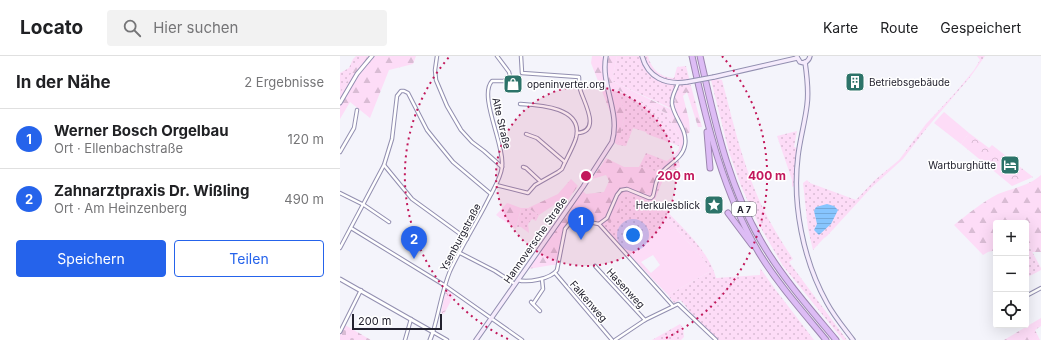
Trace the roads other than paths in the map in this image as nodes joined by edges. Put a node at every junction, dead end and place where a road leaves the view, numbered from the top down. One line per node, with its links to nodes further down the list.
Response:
1 (372, 56): 13 (street)
2 (437, 56): 22 (street)
3 (497, 56): 22 (street, Alte Straße)
4 (521, 56): 17 (street)
5 (606, 56): 42 (main road, Hannoversche Straße)
6 (642, 56): 12 (main road)
7 (692, 56): 16 (highway, A 7)
8 (700, 56): 64 (highway, A 7)
9 (810, 56): 11 (main road)
10 (797, 57): 11 (main road); 12 (main road, bridge)
11 (805, 62): 65 (main road)
12 (678, 83): 32 (street)
13 (340, 103)
14 (520, 104): 17 (street)
15 (357, 110): 19 (street)
16 (707, 123): 24 (highway); 37 (highway, A 7)
17 (577, 133): 20 (street)
18 (526, 134): 20 (street)
19 (340, 152)
20 (565, 162): 25 (street)
21 (384, 165): 28 (street); 29 (street); 34 (street)
22 (502, 167): 26 (street, Ysenburgstraße)
23 (523, 167): 25 (street)
24 (710, 168)
25 (540, 181): 26 (street)
26 (496, 184): 28 (street, Ysenburgstraße)
27 (340, 194): 29 (street)
28 (491, 194): 34 (street, Ysenburgstraße)
29 (364, 205): 31 (street); 33 (street)
30 (728, 212): 37 (highway)
31 (389, 222)
32 (599, 224): 39 (street); 48 (street)
33 (351, 228): 35 (street); 43 (street)
34 (467, 239): 36 (street, Ysenburgstraße)
35 (340, 248)
36 (460, 253): 43 (street, Ysenburgstraße); 44 (street)
37 (760, 254): 63 (highway, A 7)
38 (595, 266): 52 (street, Hasenweg)
39 (555, 273): 40 (street); 60 (street, Falkenweg)
40 (542, 278): 42 (street); 49 (street)
41 (340, 279): 46 (street)
42 (517, 280): 44 (main road, Hannoversche Straße)
43 (444, 284): 50 (street); 54 (street, Ysenburgstraße)
44 (514, 284): 50 (main road, Hannoversche Straße)
45 (1041, 288): 47 (street)
46 (361, 290): 51 (street); 53 (street)
47 (1029, 294)
48 (673, 306): 52 (street); 62 (street)
49 (540, 311)
50 (491, 318): 58 (main road, Hannoversche Straße); 59 (street)
51 (411, 319): 54 (street); 55 (street)
52 (645, 320): 61 (street)
53 (340, 332)
54 (433, 332): 56 (street, Ysenburgstraße); 57 (street)
55 (405, 340)
56 (430, 340)
57 (447, 340)
58 (476, 340)
59 (522, 340)
60 (612, 340)
61 (615, 340)
62 (716, 340)
63 (826, 340)
64 (836, 340)
65 (853, 340)

